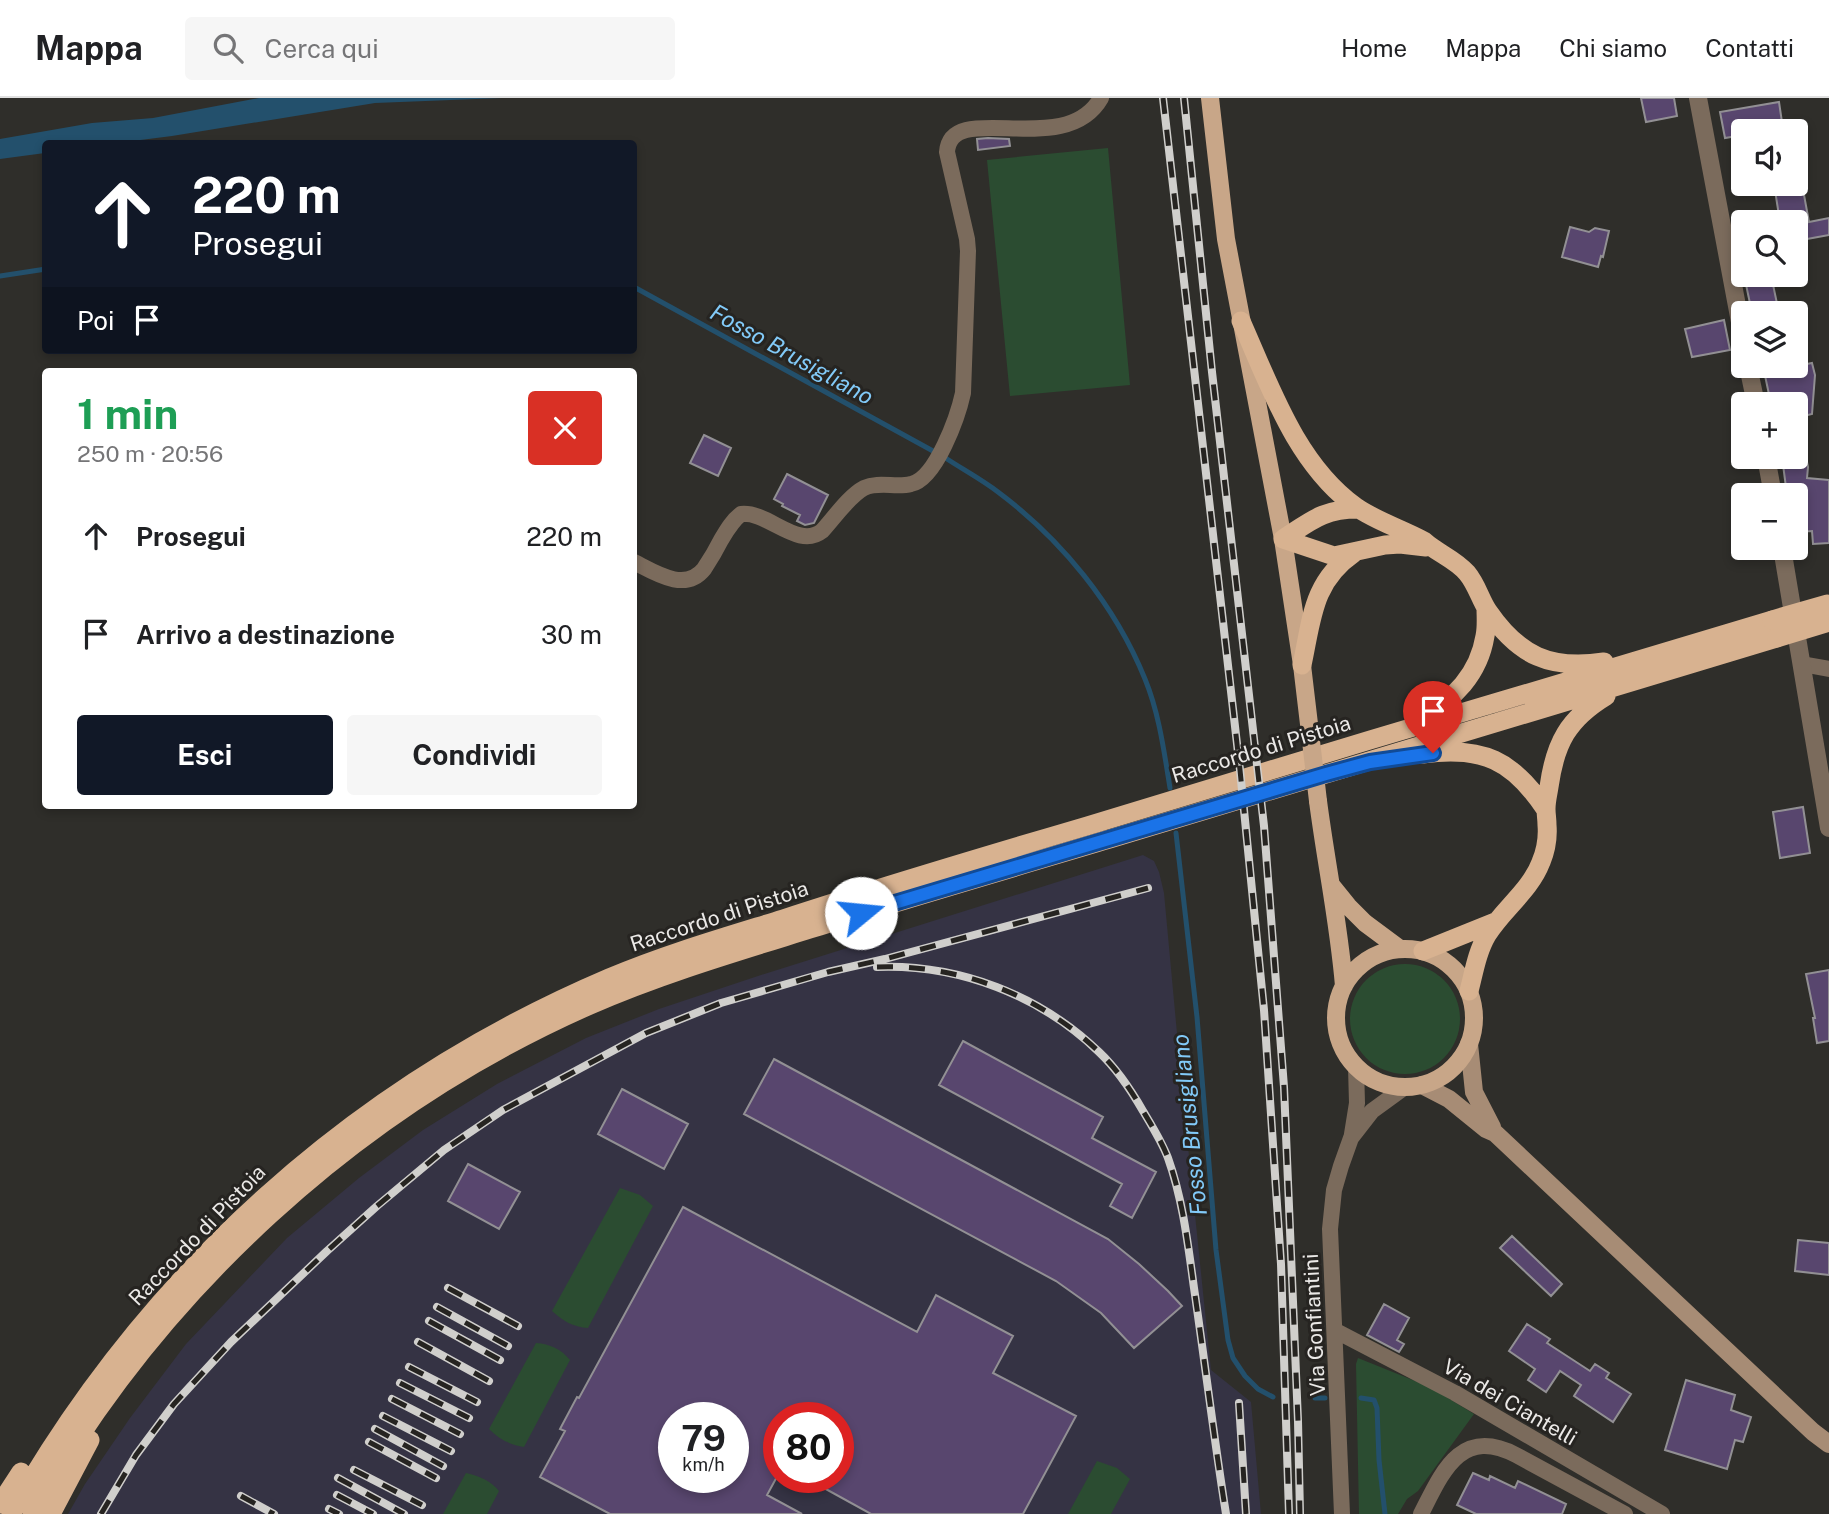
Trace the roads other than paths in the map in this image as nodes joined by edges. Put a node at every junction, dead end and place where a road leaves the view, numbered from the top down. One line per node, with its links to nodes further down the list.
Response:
1 (1101, 98): 4 (street)
2 (1210, 98): 7 (main road)
3 (1698, 98): 6 (street)
4 (1025, 112)
5 (958, 116): 13 (street)
6 (1736, 301)
7 (1241, 321): 8 (highway); 9 (main road)
8 (1359, 509): 9 (highway); 10 (highway)
9 (1283, 539): 11 (highway); 19 (main road)
10 (1430, 547): 11 (highway); 14 (highway)
11 (1356, 552): 19 (highway)
12 (1784, 560): 18 (street)
13 (637, 564)
14 (1486, 608): 17 (highway); 22 (highway)
15 (1828, 610): 16 (highway, Raccordo di Pistoia, bridge)
16 (1775, 629): 17 (highway, Raccordo di Pistoia); 21 (highway, Raccordo di Pistoia)
17 (1664, 654): 22 (highway, Raccordo di Pistoia)
18 (1802, 664): 20 (street); 24 (street)
19 (1302, 665): 27 (main road, bridge)
20 (1829, 669)
21 (1642, 678): 23 (highway, Raccordo di Pistoia); 25 (highway)
22 (1369, 740): 40 (highway, Raccordo di Pistoia)
23 (1370, 762): 25 (highway); 39 (highway, Raccordo di Pistoia)
24 (1824, 765): 26 (street)
25 (1546, 810): 28 (highway)
26 (1829, 828)
27 (1331, 884): 29 (main road); 31 (main road)
28 (1496, 922): 30 (highway); 32 (highway)
29 (1400, 949): 30 (main road); 31 (main road)
30 (1423, 951): 32 (main road)
31 (1344, 986): 34 (main road)
32 (1469, 991): 33 (main road)
33 (1469, 1044): 35 (main road); 36 (main road)
34 (1356, 1067): 35 (main road); 37 (street, Via Gonfiantini)
35 (1414, 1086): 36 (main road); 37 (street, Via Gonfiantini)
36 (1495, 1133): 41 (main road)
37 (1352, 1138): 38 (street, Via Gonfiantini)
38 (1336, 1331): 46 (street, Via Gonfiantini); 49 (street, Via dei Ciantelli)
39 (115, 1389): 44 (highway, Raccordo di Pistoia); 45 (highway)
40 (66, 1427): 42 (highway); 43 (highway, Raccordo di Pistoia)
41 (1829, 1444)
42 (0, 1504)
43 (11, 1514)
44 (32, 1514)
45 (51, 1514)
46 (1342, 1514)
47 (1421, 1514): 48 (street)
48 (1626, 1514)
49 (1662, 1514)

